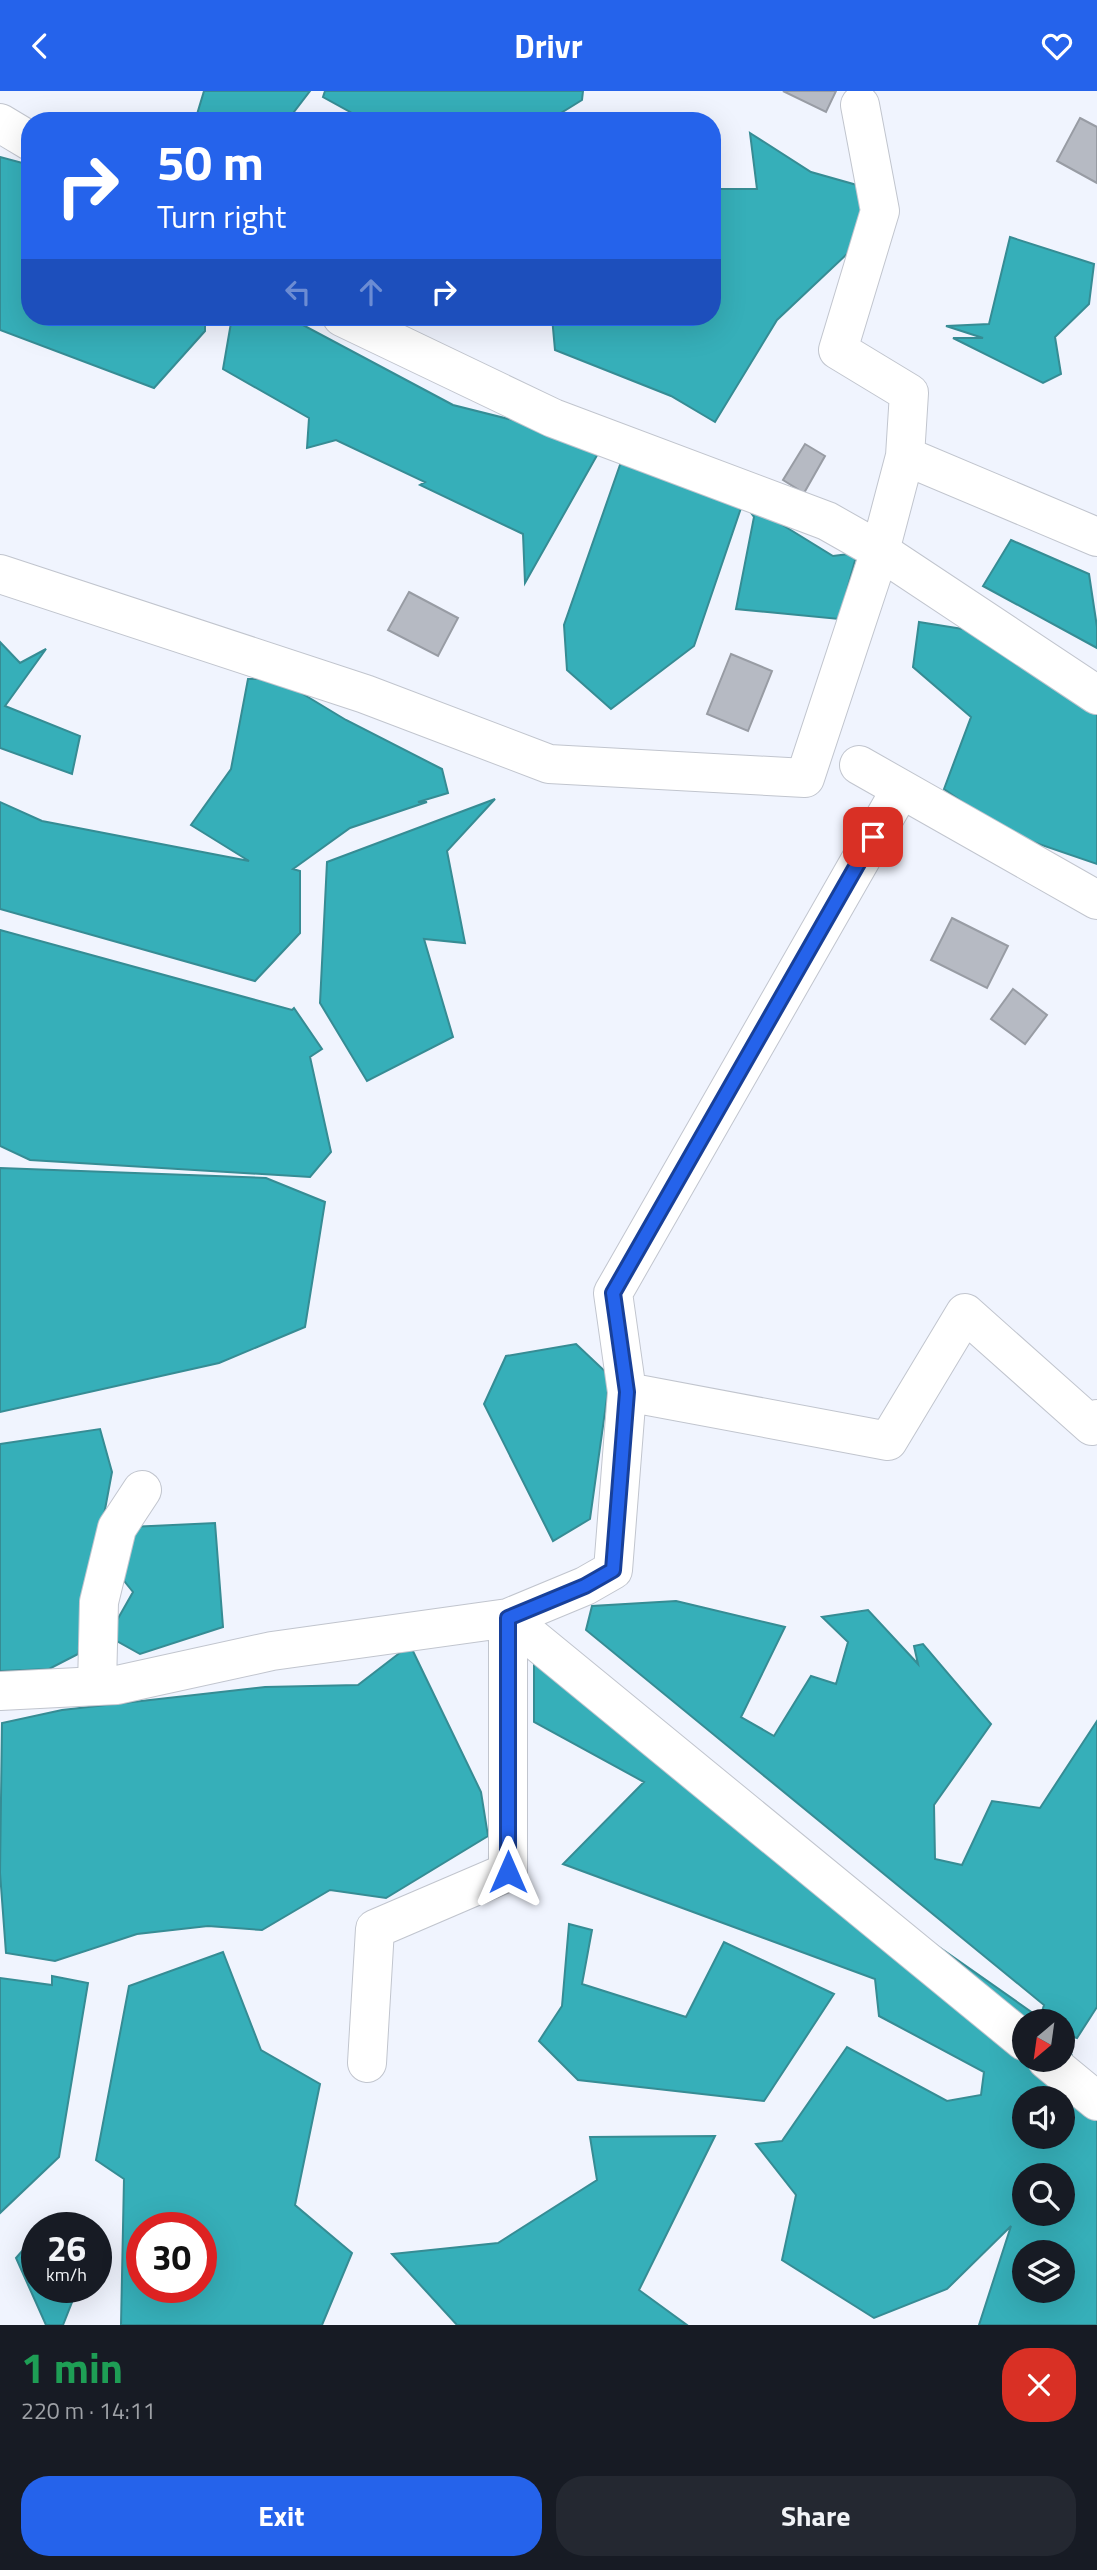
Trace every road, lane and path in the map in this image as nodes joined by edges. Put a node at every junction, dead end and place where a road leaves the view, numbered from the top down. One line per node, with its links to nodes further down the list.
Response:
1 (860, 105): 5 (street)
2 (0, 123): 3 (street)
3 (21, 136)
4 (361, 326): 7 (street)
5 (905, 456): 6 (street); 7 (street)
6 (1097, 537)
7 (880, 551): 8 (street); 9 (street)
8 (0, 574)
9 (1097, 695)
10 (859, 765): 11 (street)
11 (901, 789): 12 (street); 13 (street)
12 (1097, 900)
13 (627, 1392): 14 (street); 16 (street)
14 (1097, 1419)
15 (142, 1490): 17 (street)
16 (508, 1618): 17 (street); 19 (street); 20 (street)
17 (97, 1686): 18 (street)
18 (0, 1691)
19 (1012, 2031)
20 (367, 2063)
21 (1062, 2072): 22 (street)
22 (1097, 2101)

